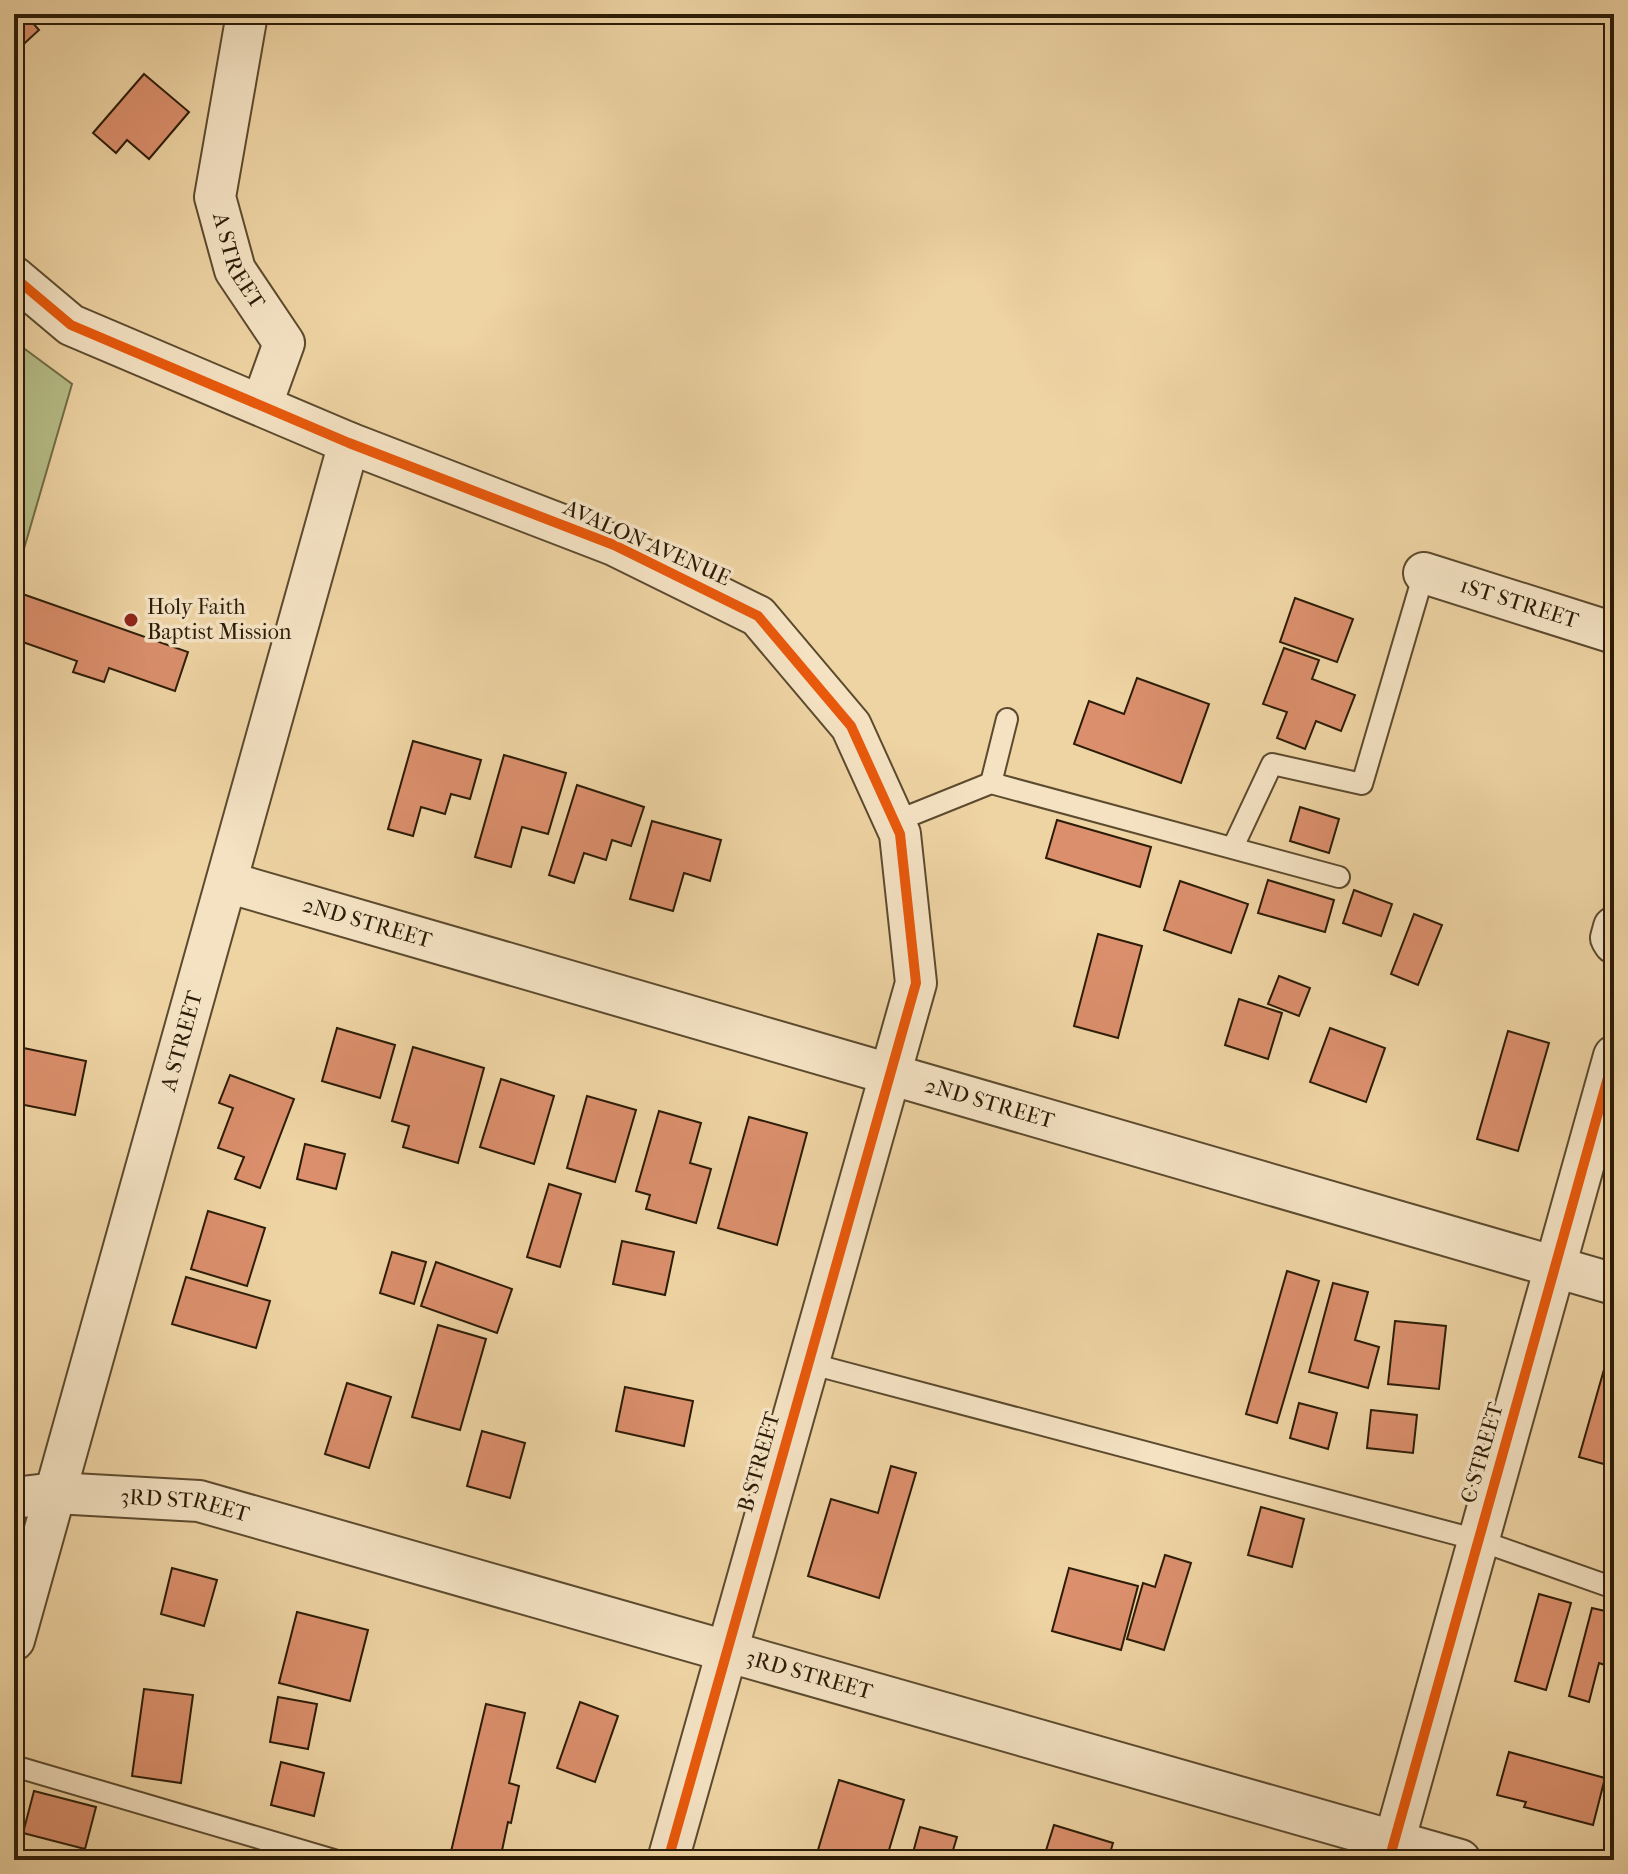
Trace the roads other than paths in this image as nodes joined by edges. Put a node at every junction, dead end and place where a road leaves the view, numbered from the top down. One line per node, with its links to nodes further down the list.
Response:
1 (247, 14): 3 (street, A STREET)
2 (14, 277): 3 (street, AVALON AVENUE)
3 (262, 404): 4 (street, AVALON AVENUE)
4 (349, 443): 9 (street, AVALON AVENUE); 12 (street, A STREET)
5 (1424, 573): 6 (street, 1ST STREET); 10 (lane)
6 (1614, 633)
7 (1007, 719): 8 (lane)
8 (991, 783): 9 (lane); 10 (lane)
9 (894, 822): 16 (street, AVALON AVENUE)
10 (1233, 847): 11 (lane)
11 (1339, 877)
12 (227, 882): 16 (street, 2ND STREET); 20 (street, A STREET)
13 (1614, 927): 14 (street)
14 (1614, 943)
15 (1614, 1056): 17 (street, C STREET)
16 (888, 1075): 17 (street, 2ND STREET); 19 (street, B STREET)
17 (1554, 1268): 18 (street, 2ND STREET); 22 (street, C STREET)
18 (1614, 1284)
19 (808, 1363): 22 (lane); 25 (street, B STREET)
20 (55, 1493): 21 (street, 3RD STREET); 24 (street, A STREET); 25 (street, 3RD STREET)
21 (14, 1498)
22 (1478, 1540): 23 (lane); 27 (street, C STREET)
23 (1614, 1588)
24 (14, 1640)
25 (727, 1651): 27 (street, 3RD STREET); 29 (street, B STREET)
26 (14, 1766): 28 (lane)
27 (1392, 1851): 30 (street, 3RD STREET)
28 (334, 1860)
29 (668, 1860)
30 (1460, 1860)

